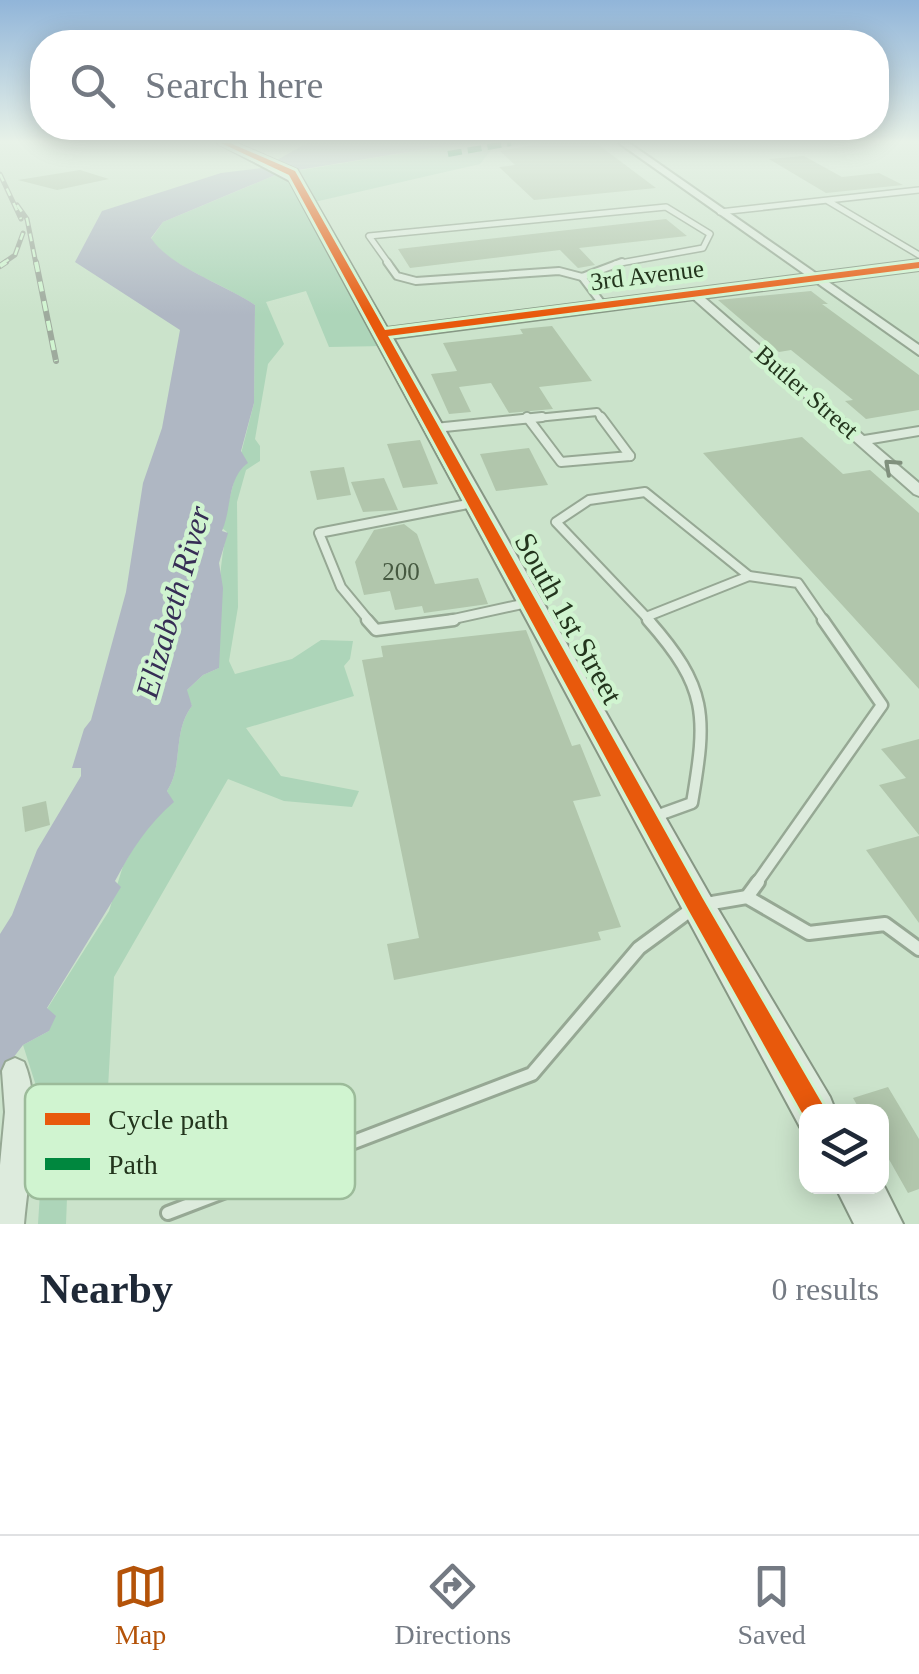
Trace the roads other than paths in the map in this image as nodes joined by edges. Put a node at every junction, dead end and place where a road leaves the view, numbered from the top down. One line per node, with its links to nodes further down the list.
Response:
1 (300, 200): 12 (street, South 1st Street)
2 (703, 200): 5 (street)
3 (825, 200): 5 (lane)
4 (826, 200): 6 (lane)
5 (720, 212): 9 (street)
6 (919, 255)
7 (919, 264): 9 (street, 3rd Avenue)
8 (582, 277): 8 (lane); 11 (lane)
9 (815, 277): 10 (street, 3rd Avenue); 13 (street)
10 (694, 294): 11 (street, 3rd Avenue); 17 (street, Butler Street)
11 (603, 305): 12 (street, 3rd Avenue)
12 (381, 334): 15 (street, South 1st Street)
13 (919, 351)
14 (527, 417): 14 (lane); 15 (lane)
15 (433, 428): 19 (street, South 1st Street)
16 (919, 431): 17 (street)
17 (863, 440): 18 (street, Butler Street, one-way to 17)
18 (919, 490)
19 (474, 503): 21 (street, South 1st Street); 21 (lane)
20 (749, 576): 22 (lane); 22 (lane); 24 (lane)
21 (529, 602): 23 (street, South 1st Street)
22 (646, 617): 23 (lane)
23 (648, 818): 25 (street, South 1st Street)
24 (747, 898): 25 (lane); 26 (lane)
25 (696, 906): 28 (street, South 1st Street); 29 (lane)
26 (919, 950)
27 (15, 1070): 33 (street)
28 (810, 1104)
29 (355, 1142)
30 (863, 1194): 34 (street)
31 (205, 1199): 32 (lane)
32 (168, 1213)
33 (9, 1224)
34 (880, 1224)

